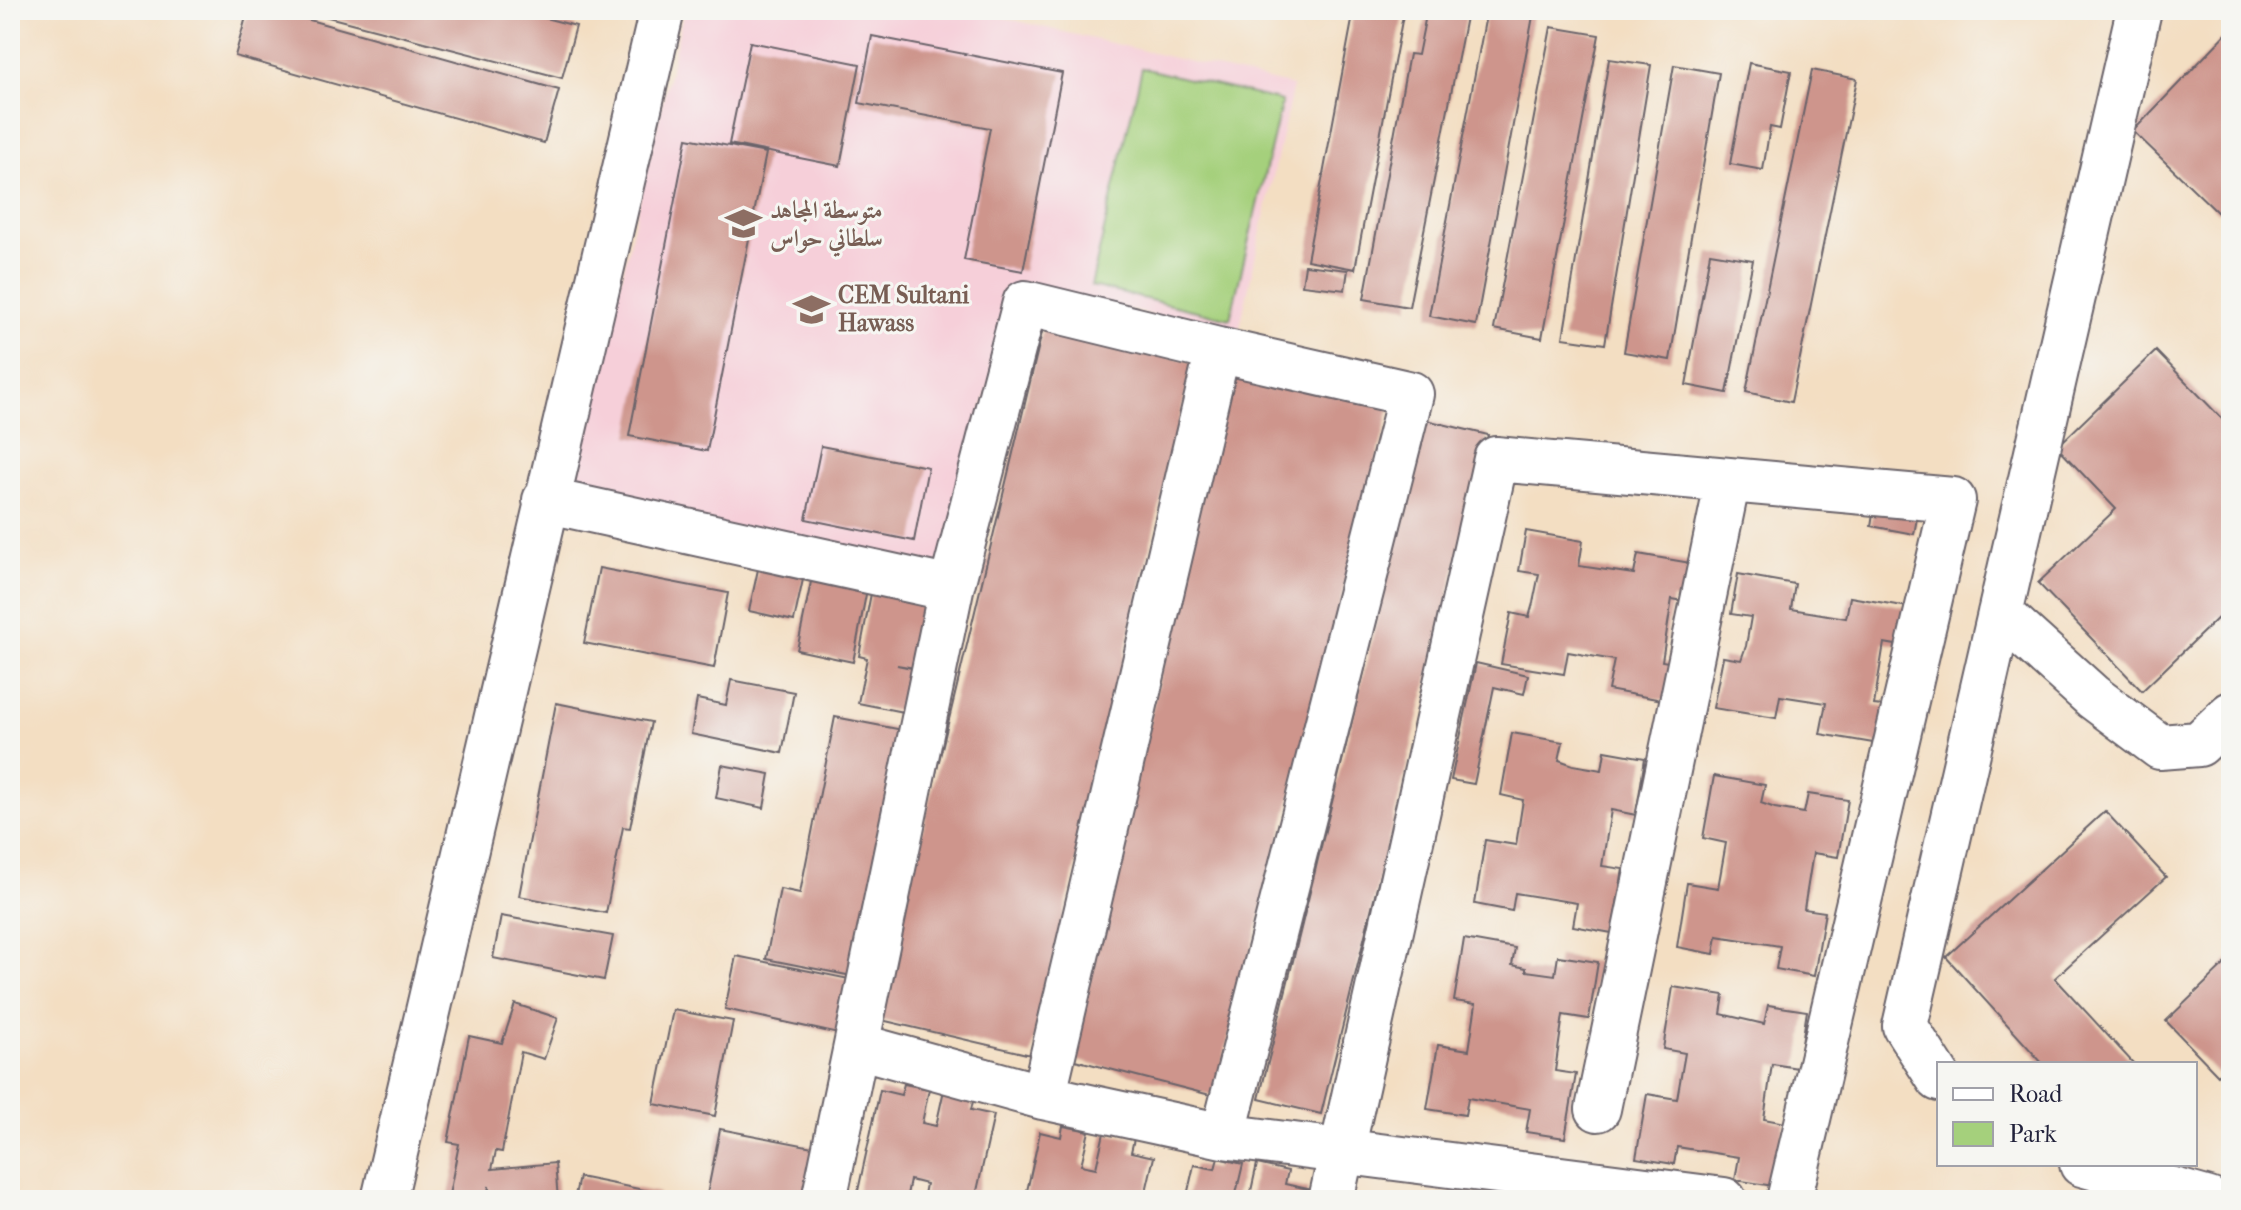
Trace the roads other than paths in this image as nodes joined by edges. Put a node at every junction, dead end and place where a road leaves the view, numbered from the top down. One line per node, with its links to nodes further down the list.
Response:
1 (662, 10): 5 (street)
2 (2139, 10): 7 (street)
3 (1218, 350): 6 (street); 11 (street); 13 (street)
4 (1728, 480): 12 (street); 14 (street); 20 (street)
5 (545, 500): 6 (street); 16 (street)
6 (951, 589): 9 (street)
7 (2000, 613): 8 (street); 10 (street)
8 (2231, 714)
9 (858, 1046): 11 (street); 17 (street)
10 (1937, 1076)
11 (1043, 1097): 13 (street)
12 (1598, 1109)
13 (1223, 1136): 14 (street)
14 (1343, 1151): 18 (street); 19 (street)
15 (2089, 1166): 21 (street)
16 (384, 1200)
17 (824, 1200)
18 (1331, 1200)
19 (1724, 1200)
20 (1789, 1200)
21 (2209, 1200)

